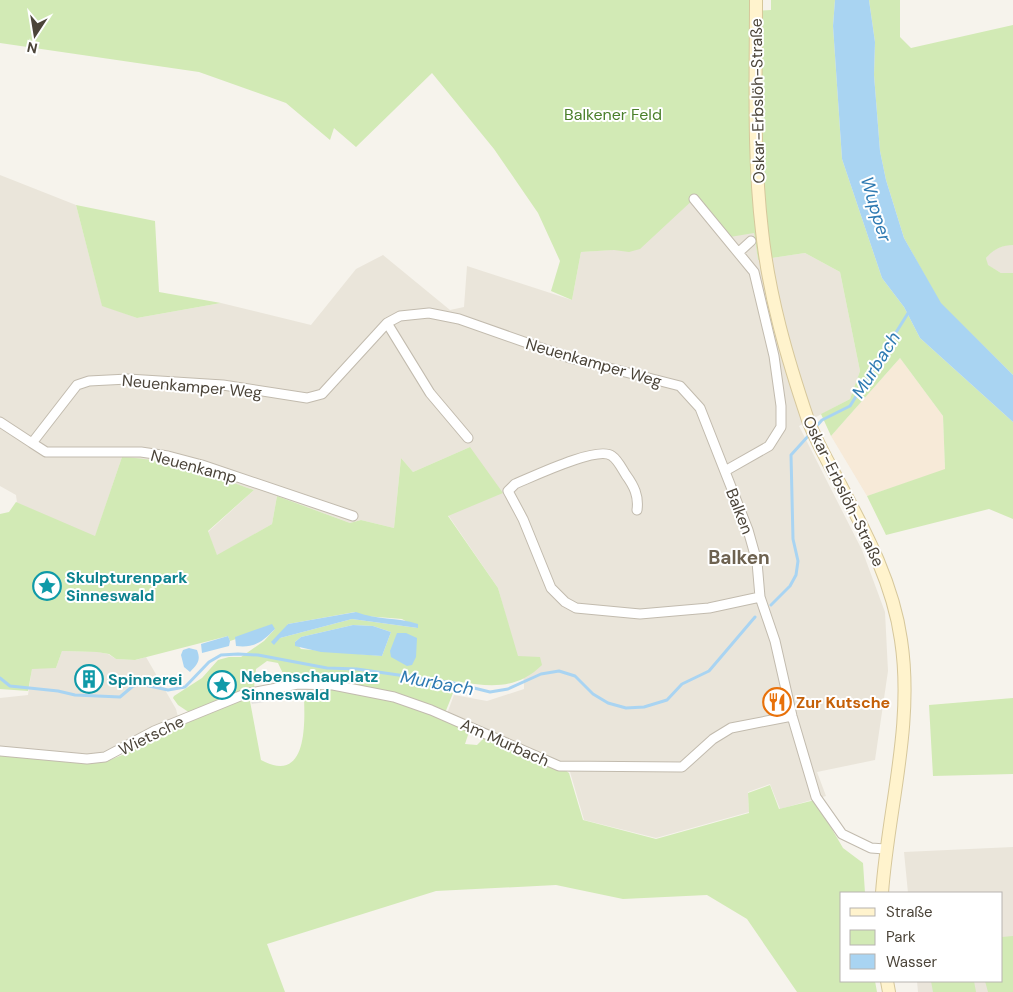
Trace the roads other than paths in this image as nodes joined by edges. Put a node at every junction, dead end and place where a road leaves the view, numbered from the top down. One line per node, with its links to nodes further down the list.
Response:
1 (756, 0): 16 (main road, Oskar-Erbslöh-Straße)
2 (694, 200): 4 (street, Balken)
3 (751, 241): 4 (street)
4 (738, 252): 9 (street, Balken)
5 (387, 323): 7 (street); 8 (street, Neuenkamper Weg); 9 (street, Neuenkamper Weg)
6 (0, 422): 8 (street)
7 (468, 438)
8 (32, 444): 11 (street, Neuenkamp)
9 (725, 471): 12 (street, Balken)
10 (637, 510): 12 (street)
11 (353, 516)
12 (760, 597): 14 (street, Balken)
13 (298, 684): 14 (street, Am Murbach); 15 (street, Wietsche)
14 (792, 716): 16 (street, Balken)
15 (0, 751)
16 (885, 849): 17 (main road, Oskar-Erbslöh-Straße)
17 (882, 892)

